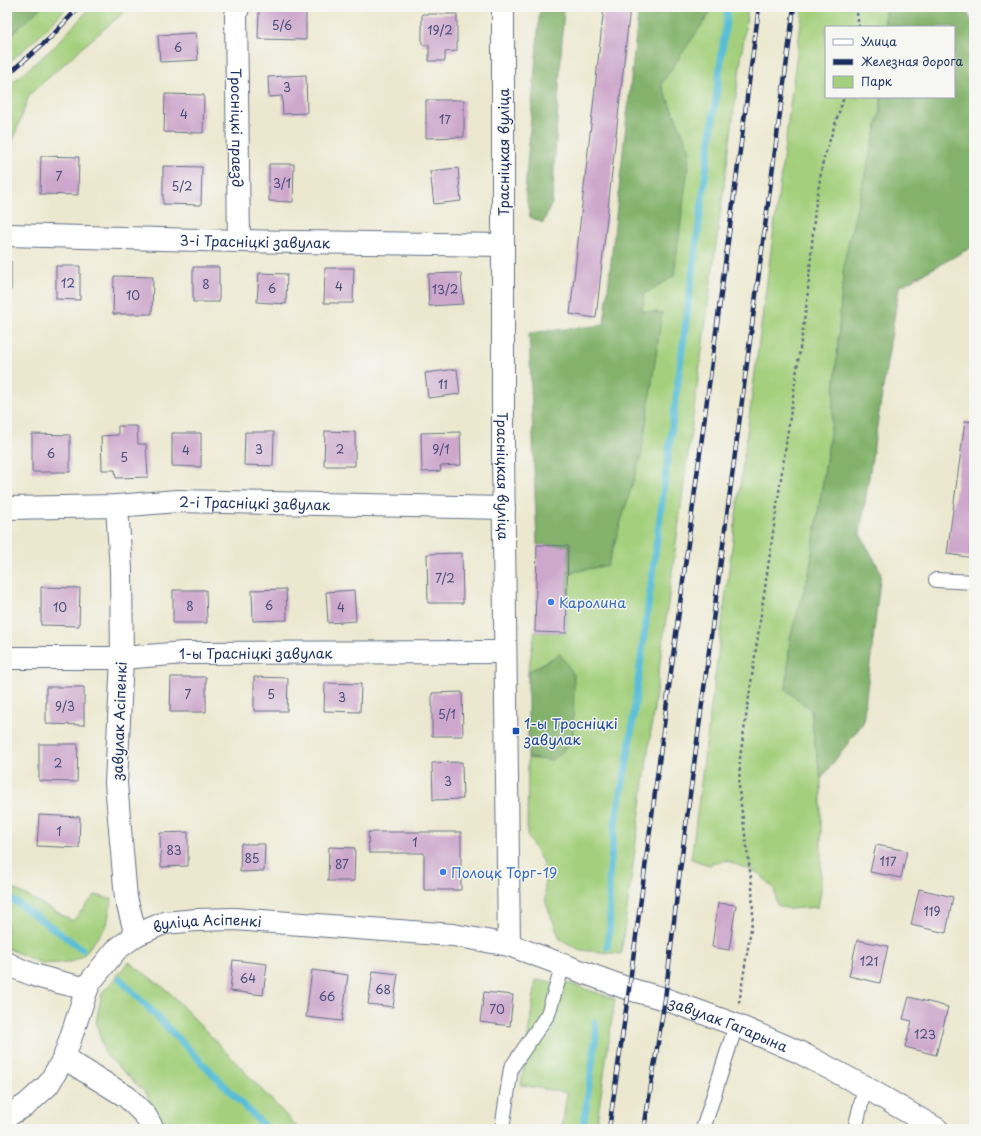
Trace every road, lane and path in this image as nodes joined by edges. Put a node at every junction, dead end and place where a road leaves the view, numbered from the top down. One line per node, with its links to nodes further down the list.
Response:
1 (503, 7): 8 (street, Трасніцкая вуліца)
2 (856, 7): 4 (path)
3 (237, 11): 7 (street, Тросніцкі праезд)
4 (858, 26)
5 (844, 98): 22 (path)
6 (7, 235): 7 (street, 3-і Трасніцкі завулак)
7 (239, 241): 8 (street, 3-і Трасніцкі завулак)
8 (503, 245): 11 (street, Трасніцкая вуліца)
9 (117, 506): 10 (street, 2-і Трасніцкі завулак); 11 (street, 2-і Трасніцкі завулак); 16 (street, завулак Асіпенкі)
10 (7, 508)
11 (504, 508): 14 (street, Трасніцкая вуліца)
12 (936, 580): 13 (lane)
13 (974, 582)
14 (505, 652): 16 (street, 1-ы Трасніцкі завулак); 18 (street, Трасніцкая вуліца)
15 (7, 658): 16 (street, 1-ы Трасніцкі завулак)
16 (122, 658): 17 (street, завулак Асіпенкі)
17 (136, 935): 18 (street, вуліца Асіпенкі); 21 (street, вуліца Асіпенкі)
18 (509, 945): 20 (street, завулак Гагарына)
19 (7, 963): 21 (street)
20 (563, 965): 22 (street, завулак Гагарына); 27 (lane)
21 (87, 989): 23 (street, вуліца Асіпенкі)
22 (736, 1025): 24 (street, завулак Гагарына); 28 (lane)
23 (64, 1058): 25 (street, вуліца Асіпенкі); 26 (street)
24 (865, 1087): 29 (lane); 30 (street, завулак Гагарына)
25 (7, 1116)
26 (152, 1129)
27 (502, 1129)
28 (703, 1129)
29 (855, 1129)
30 (937, 1129)

